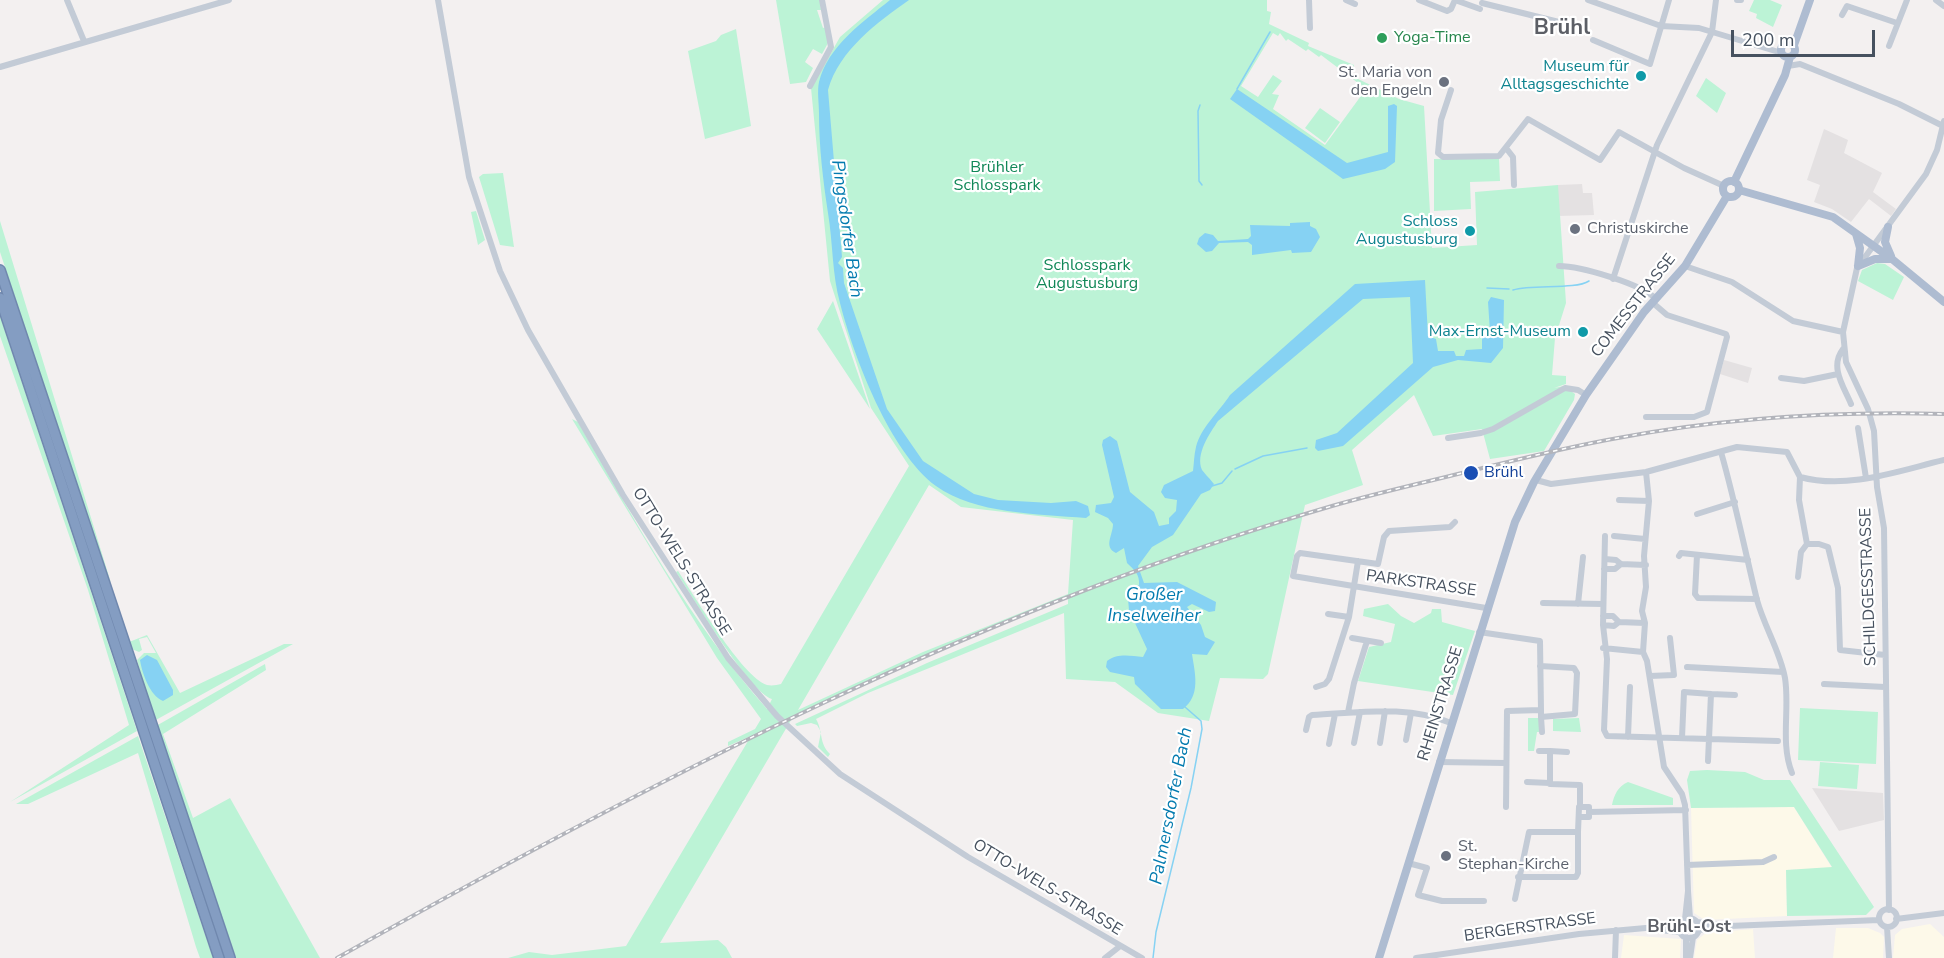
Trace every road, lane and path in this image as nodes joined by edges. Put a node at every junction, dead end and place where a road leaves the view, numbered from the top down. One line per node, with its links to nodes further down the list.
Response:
1 (66, 0): 24 (street)
2 (229, 0): 24 (street)
3 (438, 0): 167 (street, OTTO-WELS-STRASSE)
4 (822, 0): 28 (street)
5 (1309, 0): 21 (street)
6 (1346, 0): 15 (street)
7 (1419, 0): 8 (street)
8 (1455, 0): 19 (street)
9 (1591, 0): 20 (street)
10 (1669, 0): 20 (street)
11 (1716, 0): 22 (street)
12 (1810, 0): 26 (main road)
13 (1907, 0): 18 (street)
14 (1936, 0): 16 (street)
15 (1355, 4)
16 (1944, 6)
17 (1842, 15): 18 (street)
18 (1897, 23): 25 (street)
19 (1567, 24)
20 (1661, 27): 22 (street); 23 (street)
21 (1310, 28)
22 (1712, 32): 26 (street); 34 (street)
23 (1593, 40)
24 (84, 41): 27 (street)
25 (1889, 46)
26 (1786, 59): 30 (street); 35 (main road)
27 (0, 66)
28 (810, 86)
29 (1451, 90): 32 (street)
30 (1943, 126): 33 (street)
31 (1944, 137): 33 (street)
32 (1506, 148): 34 (street); 36 (street)
33 (1937, 150): 40 (street, SCHILDGESSTRASSE)
34 (1656, 152): 37 (street); 48 (street)
35 (1734, 182): 37 (main road); 38 (main road)
36 (1514, 186)
37 (1724, 186): 39 (main road)
38 (1739, 190): 39 (main road); 41 (main road)
39 (1727, 196): 45 (main road, COMESSTRASSE)
40 (1888, 227): 42 (street, SCHILDGESSTRASSE); 43 (main road)
41 (1856, 233): 42 (main road); 46 (main road)
42 (1874, 246): 43 (main road); 46 (street, SCHILDGESSTRASSE)
43 (1892, 259): 46 (main road); 51 (main road)
44 (1559, 266): 48 (street)
45 (1684, 266): 50 (main road, COMESSTRASSE); 52 (street)
46 (1858, 266): 52 (street, SCHILDGESSTRASSE)
47 (0, 270): 169 (highway)
48 (1613, 279): 50 (street)
49 (0, 298): 168 (highway)
50 (1655, 301): 56 (main road, COMESSTRASSE); 58 (street)
51 (1944, 302)
52 (1843, 332): 53 (street, SCHILDGESSTRASSE)
53 (1843, 350): 54 (street, SCHILDGESSTRASSE); 65 (street, SCHILDGESSTRASSE)
54 (1838, 374): 55 (street); 57 (street)
55 (1781, 378)
56 (1586, 395): 60 (street); 63 (main road, COMESSTRASSE)
57 (1851, 404)
58 (1646, 417)
59 (1858, 428): 67 (street)
60 (1448, 438)
61 (1721, 452): 64 (street); 66 (street); 71 (street)
62 (1944, 460): 65 (street)
63 (1545, 464): 68 (main road, RHEINSTRASSE)
64 (1646, 472): 68 (street); 70 (street)
65 (1877, 476): 67 (street); 107 (street, SCHILDGESSTRASSE)
66 (1800, 477): 67 (street); 77 (street)
67 (1866, 478)
68 (1536, 480): 93 (main road, RHEINSTRASSE)
69 (1619, 500): 70 (street)
70 (1649, 501): 76 (street)
71 (1735, 502): 72 (street); 82 (street)
72 (1697, 514)
73 (1455, 522): 83 (street)
74 (1605, 536): 81 (street)
75 (1614, 536): 76 (street)
76 (1645, 539): 85 (street)
77 (1807, 544): 87 (street); 107 (street)
78 (1679, 555): 79 (street)
79 (1697, 555): 82 (street); 89 (street)
80 (1583, 557): 91 (street)
81 (1605, 560): 84 (street); 86 (street)
82 (1748, 560): 89 (street)
83 (1358, 561): 88 (street, PARKSTRASSE); 88 (street, PARKSTRASSE)
84 (1621, 564): 85 (street); 86 (street)
85 (1646, 565): 98 (street)
86 (1604, 569): 92 (street)
87 (1798, 577)
88 (1353, 588): 93 (street, PARKSTRASSE); 96 (street, PARKSTRASSE)
89 (1757, 599): 110 (street)
90 (1543, 603): 91 (street)
91 (1578, 604): 92 (street)
92 (1603, 604): 95 (street)
93 (1486, 608): 100 (main road, RHEINSTRASSE)
94 (1328, 614): 96 (street)
95 (1603, 616): 97 (street); 99 (street)
96 (1349, 617): 113 (street, PARKSTRASSE)
97 (1619, 622): 98 (street); 99 (street)
98 (1644, 623): 106 (street)
99 (1602, 625): 105 (street)
100 (1479, 632): 108 (street); 124 (main road, RHEINSTRASSE)
101 (1352, 638): 103 (street)
102 (1670, 638): 111 (street)
103 (1367, 641): 104 (street); 119 (street)
104 (1381, 643)
105 (1603, 648): 106 (street); 127 (street)
106 (1643, 652): 111 (street)
107 (1885, 655): 115 (street, SCHILDGESSTRASSE)
108 (1540, 666): 122 (street); 122 (street)
109 (1687, 668): 110 (street)
110 (1783, 672): 142 (street)
111 (1650, 676): 128 (street)
112 (1824, 684): 115 (street, SCHILDGESSTRASSE)
113 (1316, 687)
114 (1630, 687): 127 (street)
115 (1885, 687): 157 (street, SCHILDGESSTRASSE)
116 (1711, 694): 117 (street); 129 (street); 130 (street)
117 (1735, 695)
118 (1385, 711): 120 (street); 121 (street); 134 (street)
119 (1348, 712): 120 (street); 123 (street)
120 (1360, 712): 133 (street)
121 (1411, 713): 124 (street); 131 (street)
122 (1541, 713): 126 (street); 141 (street)
123 (1335, 714): 125 (street); 135 (street)
124 (1451, 723): 140 (main road, RHEINSTRASSE)
125 (1306, 730)
126 (1542, 732)
127 (1628, 737): 128 (street)
128 (1660, 737): 129 (street); 147 (street)
129 (1682, 738): 130 (street)
130 (1708, 739): 132 (street); 139 (street)
131 (1406, 740)
132 (1778, 741)
133 (1354, 743)
134 (1380, 743)
135 (1329, 744)
136 (1539, 751): 137 (street)
137 (1551, 752): 138 (street); 144 (street)
138 (1567, 752)
139 (1708, 761)
140 (1439, 762): 141 (street); 152 (main road, RHEINSTRASSE)
141 (1506, 763): 145 (street)
142 (1792, 773)
143 (1527, 782): 144 (street)
144 (1550, 783): 146 (street)
145 (1506, 807)
146 (1580, 807): 148 (street); 149 (street)
147 (1686, 810): 148 (street); 153 (street)
148 (1589, 812): 149 (street)
149 (1579, 817): 150 (street)
150 (1578, 832): 154 (street); 154 (street)
151 (1774, 857): 153 (street)
152 (1408, 863): 156 (street); 172 (main road, RHEINSTRASSE)
153 (1687, 865): 159 (street)
154 (1518, 877): 155 (street)
155 (1515, 899)
156 (1484, 901)
157 (1889, 910): 160 (street); 161 (street)
158 (1944, 912): 160 (street)
159 (1688, 918): 162 (street); 164 (street)
160 (1896, 919): 163 (street)
161 (1879, 920): 162 (street); 163 (street)
162 (1698, 926): 166 (street)
163 (1887, 927): 176 (street)
164 (1680, 929): 165 (street, BERGERSTRASSE); 166 (street)
165 (1616, 930): 173 (street, BERGERSTRASSE); 174 (street)
166 (1690, 937): 175 (street)
167 (1119, 947): 170 (street); 171 (street, OTTO-WELS-STRASSE)
168 (219, 958)
169 (230, 958)
170 (1105, 958)
171 (1142, 958)
172 (1379, 958)
173 (1416, 958)
174 (1615, 958)
175 (1688, 958)
176 (1888, 958)

